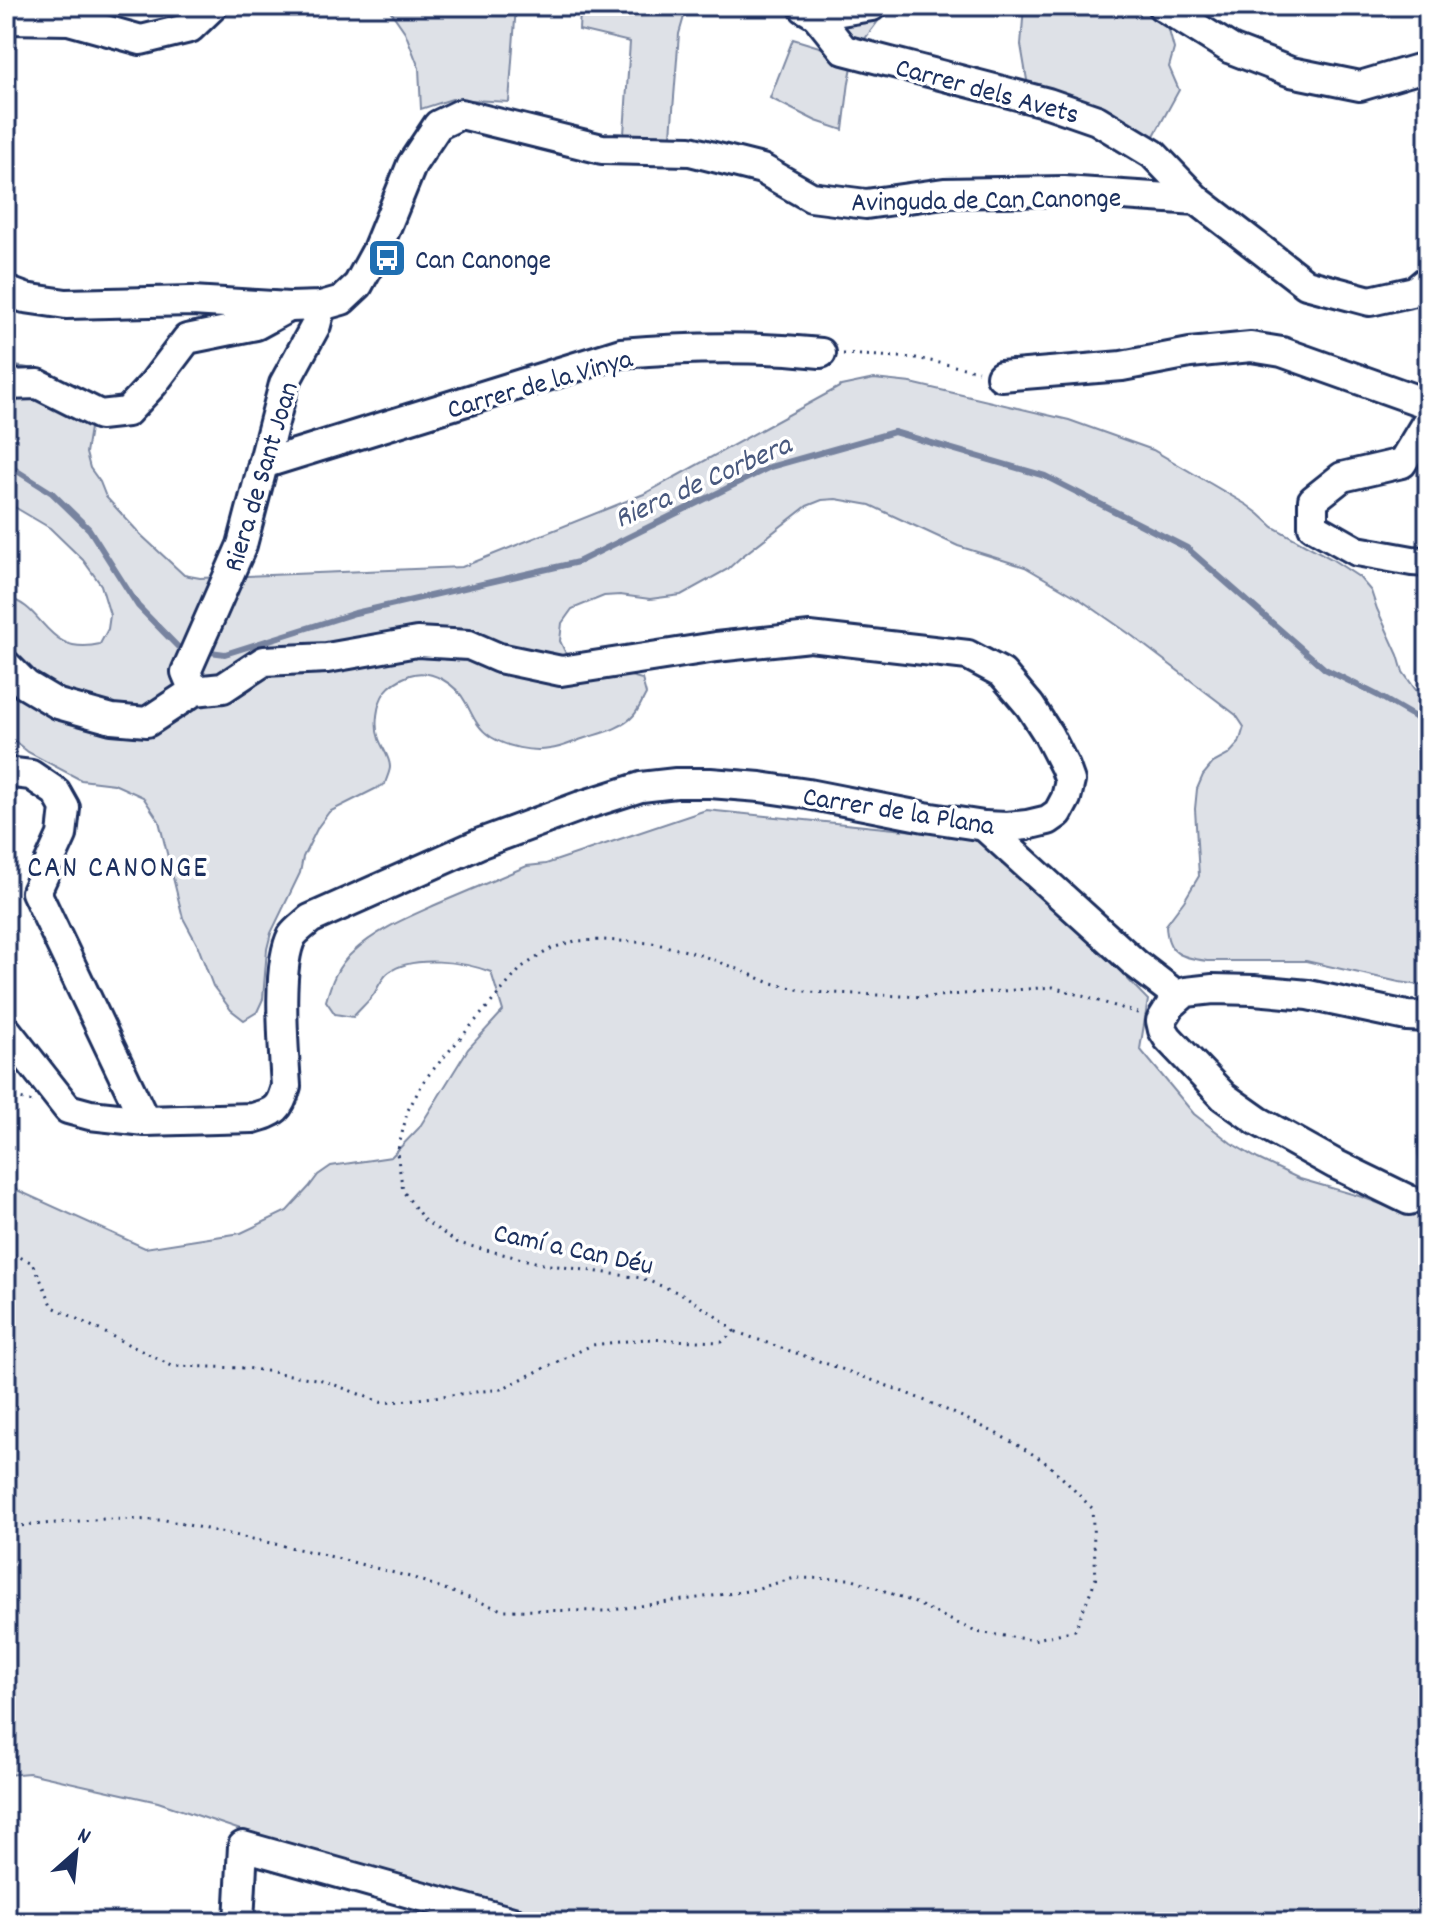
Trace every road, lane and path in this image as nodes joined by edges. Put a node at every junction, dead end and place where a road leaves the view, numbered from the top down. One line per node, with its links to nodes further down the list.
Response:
1 (213, 6): 5 (street)
2 (872, 6): 4 (street)
3 (1162, 6): 6 (street)
4 (808, 10): 7 (street, Carrer dels Avets)
5 (6, 19)
6 (1428, 66)
7 (1197, 200): 8 (street); 10 (street, Avinguda de Can Canonge)
8 (1428, 280)
9 (6, 291): 11 (street, Avinguda de Can Canonge)
10 (321, 306): 11 (street, Avinguda de Can Canonge); 17 (street, Riera de Sant Joan)
11 (289, 307): 14 (street)
12 (821, 353): 13 (path); 17 (street, Carrer de la Vinya)
13 (1001, 376): 15 (street)
14 (6, 385)
15 (1428, 404)
16 (1428, 420): 18 (street)
17 (263, 464): 20 (street, Riera de Sant Joan)
18 (1428, 562)
19 (6, 665): 20 (street, Carrer de la Plana)
20 (190, 681): 22 (street, Carrer de la Plana)
21 (6, 772): 27 (street)
22 (984, 826): 23 (street); 27 (street, Carrer de la Plana)
23 (1179, 997): 24 (street); 25 (street)
24 (1428, 1017)
25 (1161, 1021): 28 (street); 30 (path, Camí a Can Déu)
26 (6, 1030): 27 (street, Carrer de la Plana)
27 (145, 1121)
28 (1409, 1200)
29 (6, 1251): 30 (path)
30 (734, 1331): 31 (path, Camí a Can Déu)
31 (6, 1527)
32 (239, 1922): 33 (street)
33 (513, 1922)

